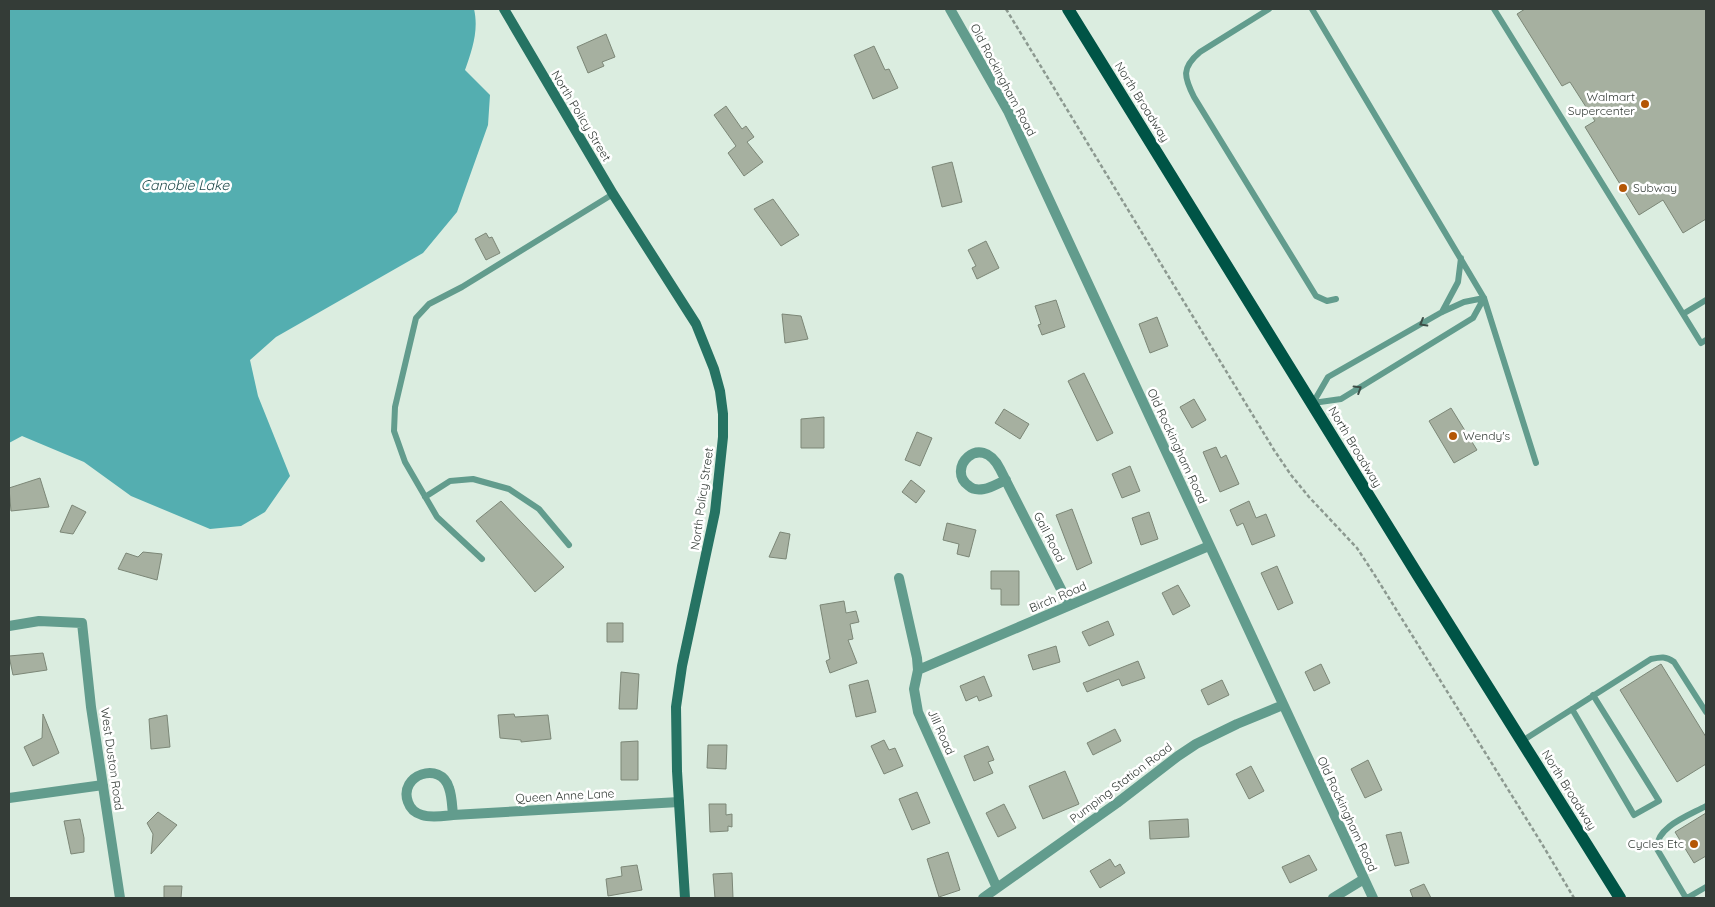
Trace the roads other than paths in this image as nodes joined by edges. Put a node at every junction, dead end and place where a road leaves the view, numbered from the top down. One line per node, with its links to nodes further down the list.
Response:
1 (504, 9): 7 (street, North Policy Street)
2 (950, 9): 20 (street, Old Rockingham Road)
3 (1068, 9): 15 (main road, North Broadway)
4 (1269, 9): 10 (lane)
5 (1312, 9): 8 (lane)
6 (1494, 9): 13 (lane)
7 (613, 194): 18 (lane); 33 (street, North Policy Street)
8 (1461, 258): 9 (lane); 12 (lane)
9 (1484, 298): 12 (lane); 15 (lane, one-way to 9); 16 (lane)
10 (1336, 299)
11 (1706, 300): 13 (lane)
12 (1442, 312): 15 (lane, one-way to 15)
13 (1683, 314): 14 (lane)
14 (1706, 340)
15 (1313, 403): 30 (main road, North Broadway)
16 (1536, 463)
17 (1006, 480): 17 (street, Gail Road); 23 (street, Gail Road)
18 (425, 497): 19 (lane); 21 (lane)
19 (569, 544)
20 (1209, 546): 23 (street, Birch Road); 27 (street, Old Rockingham Road)
21 (482, 559)
22 (899, 578): 25 (street, Jill Road)
23 (1069, 606): 25 (street, Birch Road)
24 (9, 626): 31 (street, West Duston Road)
25 (918, 670): 38 (street, Jill Road)
26 (1593, 695): 28 (lane); 28 (lane); 29 (lane)
27 (1283, 705): 36 (street, Old Rockingham Road); 38 (street, Pumping Station Road)
28 (1572, 709): 30 (lane)
29 (1706, 712)
30 (1522, 741): 44 (main road, North Broadway)
31 (103, 785): 32 (street); 39 (street, West Duston Road)
32 (9, 798)
33 (679, 802): 35 (street, Queen Anne Lane); 40 (street, North Policy Street)
34 (1706, 806): 45 (lane)
35 (453, 815): 35 (street, Queen Anne Lane)
36 (1364, 879): 42 (street); 43 (street, Old Rockingham Road)
37 (1706, 887): 45 (lane)
38 (997, 888): 41 (street, Pumping Station Road)
39 (120, 898)
40 (685, 898)
41 (983, 898)
42 (1333, 898)
43 (1373, 898)
44 (1620, 898)
45 (1686, 898)

